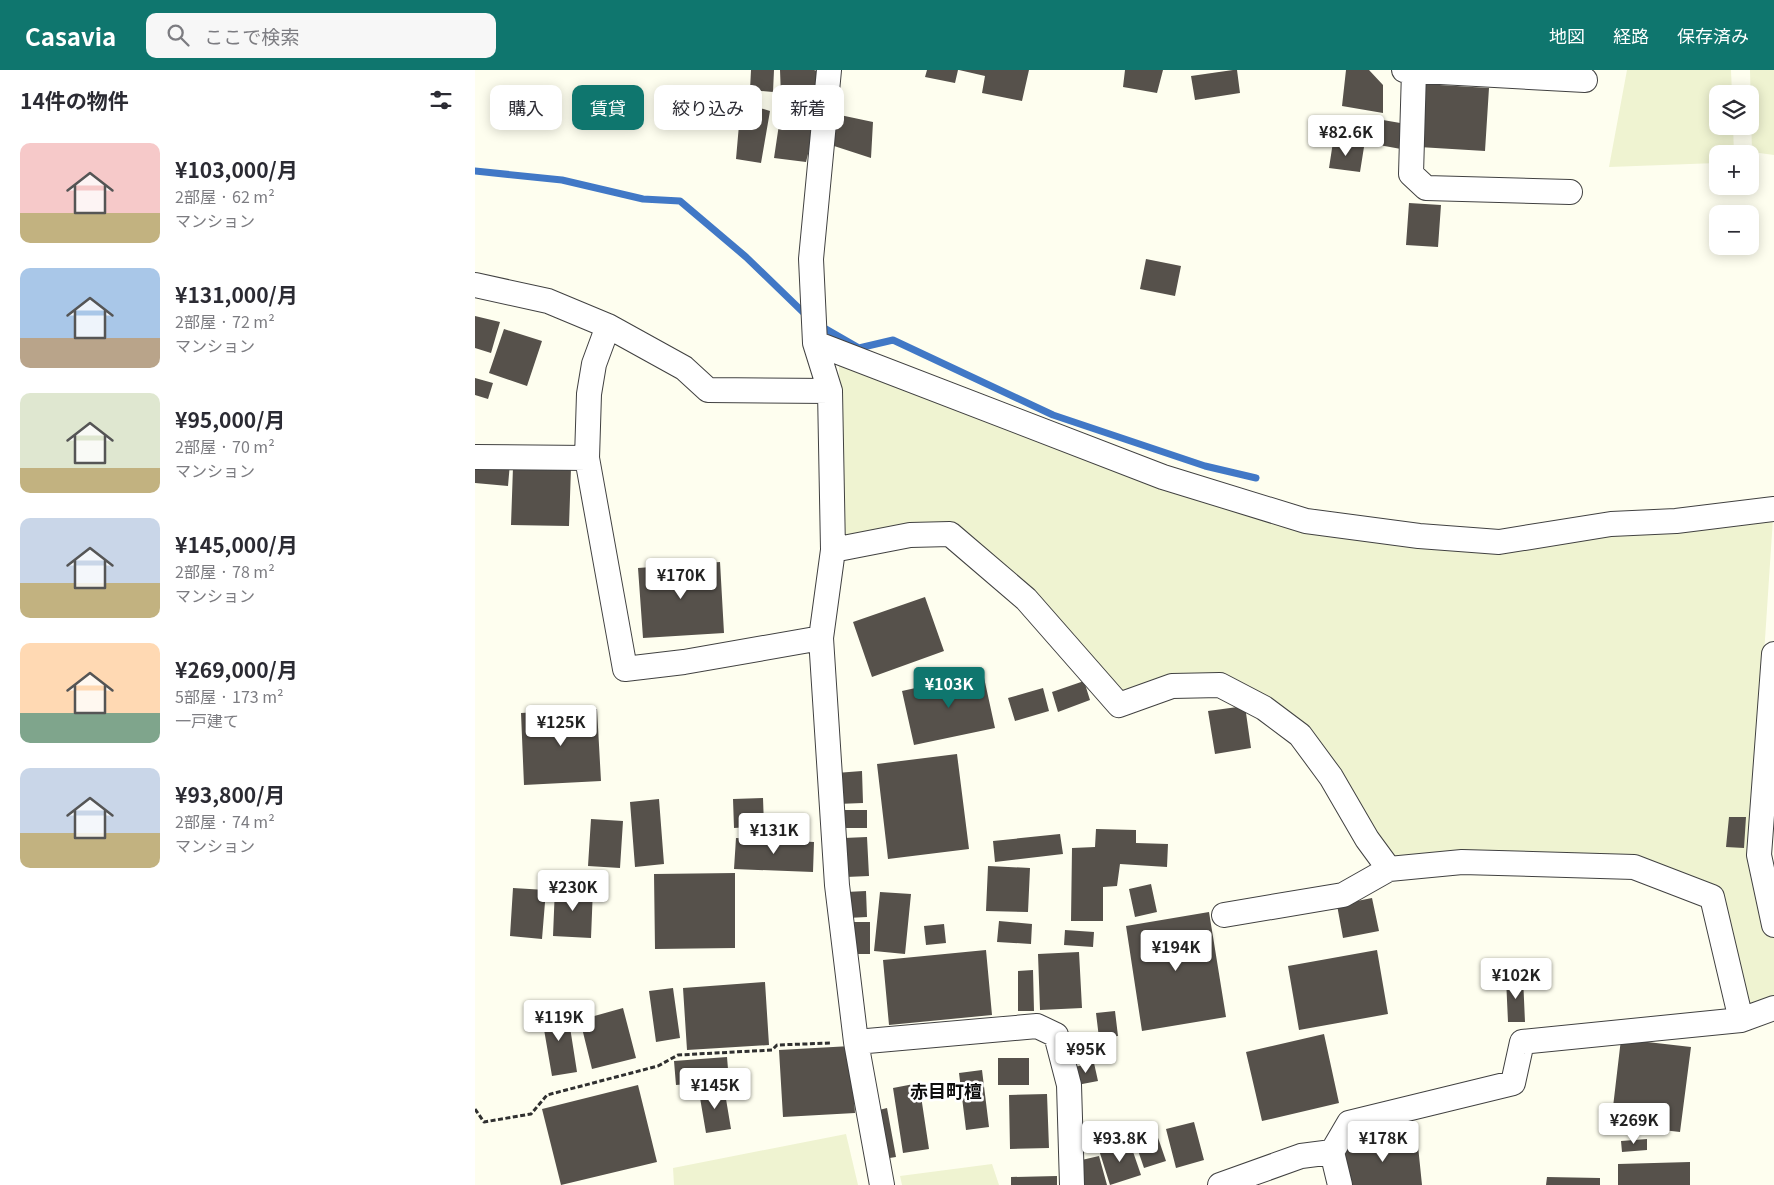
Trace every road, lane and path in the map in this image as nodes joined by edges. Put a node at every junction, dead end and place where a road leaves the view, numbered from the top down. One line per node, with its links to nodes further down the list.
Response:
1 (829, 70): 7 (street)
2 (1409, 71): 3 (street); 4 (street)
3 (1585, 80)
4 (1570, 192)
5 (475, 285): 6 (street)
6 (608, 326): 8 (street); 10 (street)
7 (815, 343): 8 (street); 11 (street)
8 (831, 391): 12 (street)
9 (475, 457): 10 (street)
10 (587, 458): 13 (street)
11 (1774, 509)
12 (833, 550): 13 (street); 15 (street)
13 (821, 638): 20 (street)
14 (1774, 654): 17 (street)
15 (1389, 869): 16 (street); 19 (street)
16 (1224, 915)
17 (1774, 925)
18 (1774, 1008): 19 (street)
19 (1741, 1020): 22 (street)
20 (856, 1042): 21 (path); 23 (street); 24 (street)
21 (475, 1109)
22 (1332, 1152): 25 (street); 26 (street)
23 (882, 1185)
24 (1072, 1185)
25 (1220, 1185)
26 (1340, 1185)

